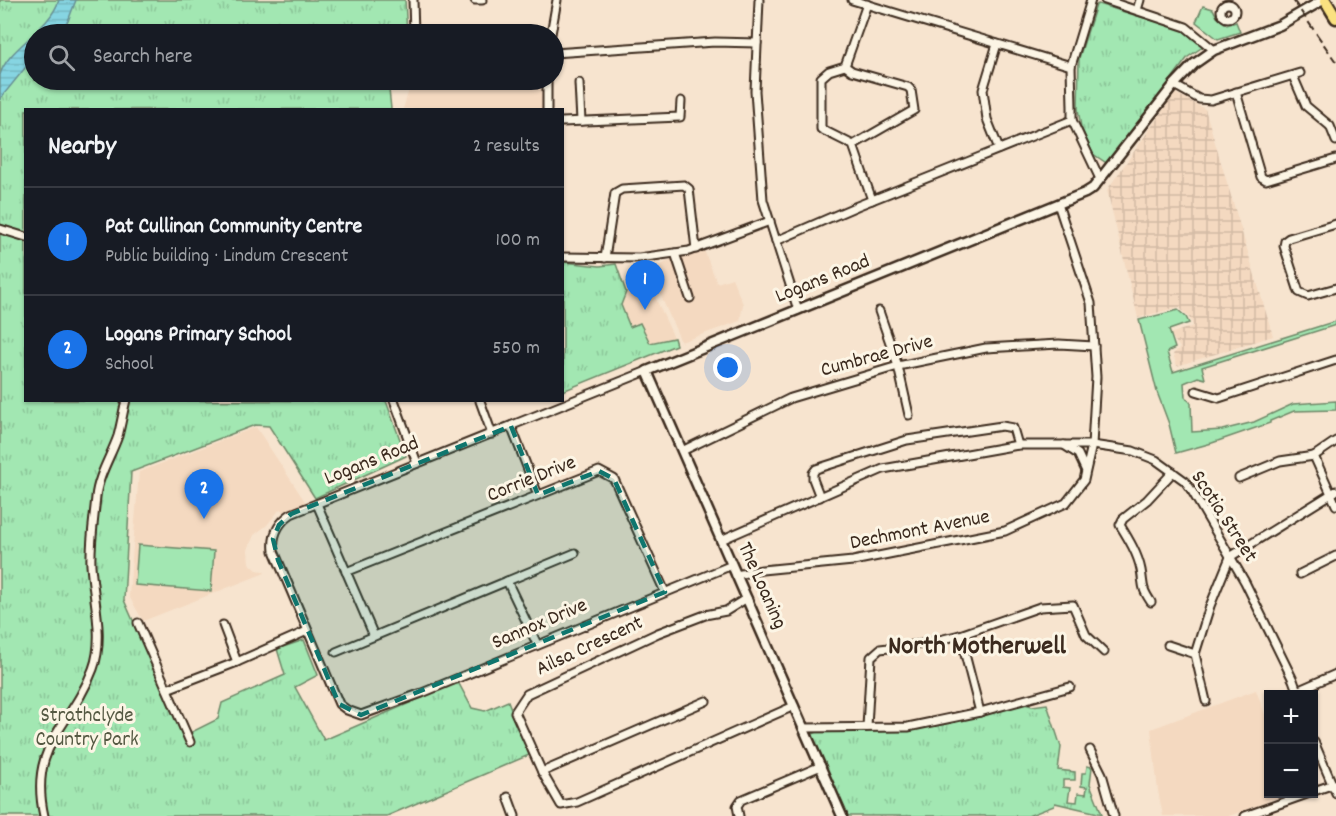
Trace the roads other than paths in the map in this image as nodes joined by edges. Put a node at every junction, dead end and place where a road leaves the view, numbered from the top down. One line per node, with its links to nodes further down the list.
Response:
1 (413, 0): 14 (street)
2 (474, 0): 3 (street)
3 (482, 0)
4 (557, 0): 15 (street)
5 (759, 0): 16 (street)
6 (852, 0): 11 (street)
7 (1091, 0): 21 (street)
8 (1105, 0): 12 (street)
9 (1140, 0): 12 (street)
10 (1324, 0): 13 (main road); 18 (street, Logans Road)
11 (867, 4): 17 (street); 20 (street)
12 (1137, 10): 18 (street)
13 (1336, 18)
14 (414, 24)
15 (553, 24)
16 (757, 43): 19 (street); 38 (street)
17 (997, 44): 21 (street); 33 (street)
18 (1214, 50): 23 (street, Logans Road)
19 (564, 52)
20 (845, 66): 32 (street); 32 (street)
21 (1071, 66): 28 (street)
22 (579, 83): 29 (street)
23 (1174, 85): 25 (street); 35 (street, Logans Road)
24 (547, 90): 27 (street)
25 (1236, 92): 31 (street); 34 (street)
26 (681, 101): 29 (street)
27 (547, 108)
28 (1072, 120): 33 (street); 35 (street)
29 (580, 121): 30 (street)
30 (564, 122)
31 (1336, 141)
32 (853, 145): 36 (street)
33 (999, 149): 36 (street)
34 (1336, 159)
35 (1100, 179): 37 (street, Logans Road)
36 (872, 200): 42 (street)
37 (1058, 204): 49 (street, Logans Road); 51 (street, Dechmont Avenue)
38 (770, 221): 42 (street); 43 (street)
39 (1336, 224): 47 (street)
40 (0, 229): 41 (street)
41 (24, 236)
42 (776, 241): 49 (street)
43 (696, 249): 44 (street); 46 (street)
44 (675, 253): 46 (street); 48 (street)
45 (564, 257): 46 (street)
46 (604, 258)
47 (1336, 288)
48 (690, 298)
49 (798, 310): 54 (street, Logans Road)
50 (879, 311): 53 (street)
51 (1094, 346): 53 (street, Cumbrae Drive); 65 (street, Dechmont Avenue)
52 (1336, 360): 55 (street)
53 (898, 366): 59 (street); 66 (street, Cumbrae Drive)
54 (647, 371): 60 (street, Logans Road); 66 (street, The Loaning)
55 (1196, 391)
56 (126, 402): 121 (street)
57 (395, 402): 68 (street)
58 (480, 402): 61 (street)
59 (909, 415)
60 (511, 426): 61 (street, Logans Road); 73 (street)
61 (492, 434): 68 (street, Logans Road)
62 (1336, 441): 67 (street)
63 (1062, 444): 64 (street, Scotia Street); 65 (street, Scotia Street); 69 (street)
64 (1018, 445): 74 (street, Scotia Street); 74 (street)
65 (1092, 445): 69 (street, Dechmont Avenue); 70 (street, Scotia Street)
66 (682, 451): 77 (street, The Loaning)
67 (1314, 456): 71 (street); 72 (street)
68 (417, 463): 75 (street, Logans Road)
69 (1086, 471): 84 (street, Dechmont Avenue)
70 (1173, 472): 80 (street, Scotia Street); 88 (street)
71 (1239, 478)
72 (1333, 492): 76 (street); 80 (street)
73 (538, 495): 82 (street, Corrie Drive); 86 (street, Corrie Drive)
74 (820, 497): 77 (street, Scotia Street)
75 (317, 504): 82 (street); 91 (street, Logans Road)
76 (1336, 505)
77 (721, 540): 81 (street, The Loaning)
78 (575, 553): 85 (street)
79 (1336, 556): 83 (street)
80 (1230, 557): 98 (street); 103 (street, Scotia Street)
81 (732, 565): 84 (street, The Loaning); 86 (street, Sannox Drive)
82 (346, 572): 93 (street)
83 (1300, 574)
84 (736, 575): 87 (street, The Loaning)
85 (507, 581): 93 (street); 94 (street)
86 (665, 592): 94 (street, Sannox Drive)
87 (747, 598): 107 (street, The Loaning); 115 (street, Ailsa Crescent)
88 (1151, 602)
89 (223, 625): 99 (street)
90 (137, 627): 102 (street)
91 (307, 631): 94 (street, Sannox Drive); 99 (street)
92 (960, 635): 96 (street); 108 (street); 110 (street)
93 (374, 636): 97 (street)
94 (537, 644)
95 (1168, 645): 98 (street)
96 (1104, 651)
97 (336, 652)
98 (1195, 654): 106 (street)
99 (237, 662): 102 (street)
100 (1336, 674): 104 (street)
101 (1070, 687): 108 (street)
102 (167, 689): 111 (street)
103 (1296, 690)
104 (1303, 690)
105 (706, 701): 115 (street)
106 (1206, 701)
107 (794, 706): 109 (street, The Loaning); 115 (street, Ailsa Crescent)
108 (980, 712): 110 (street)
109 (804, 728): 110 (street); 114 (street, The Loaning)
110 (867, 728)
111 (190, 742)
112 (1315, 744): 116 (street)
113 (1090, 750): 125 (street)
114 (820, 766): 123 (street); 124 (street, The Loaning)
115 (542, 772)
116 (1334, 784): 117 (street); 118 (street)
117 (1318, 790)
118 (1336, 793)
119 (508, 797): 122 (street)
120 (1296, 798): 126 (street)
121 (44, 816)
122 (515, 816)
123 (739, 816)
124 (842, 816)
125 (1114, 816)
126 (1245, 816)

